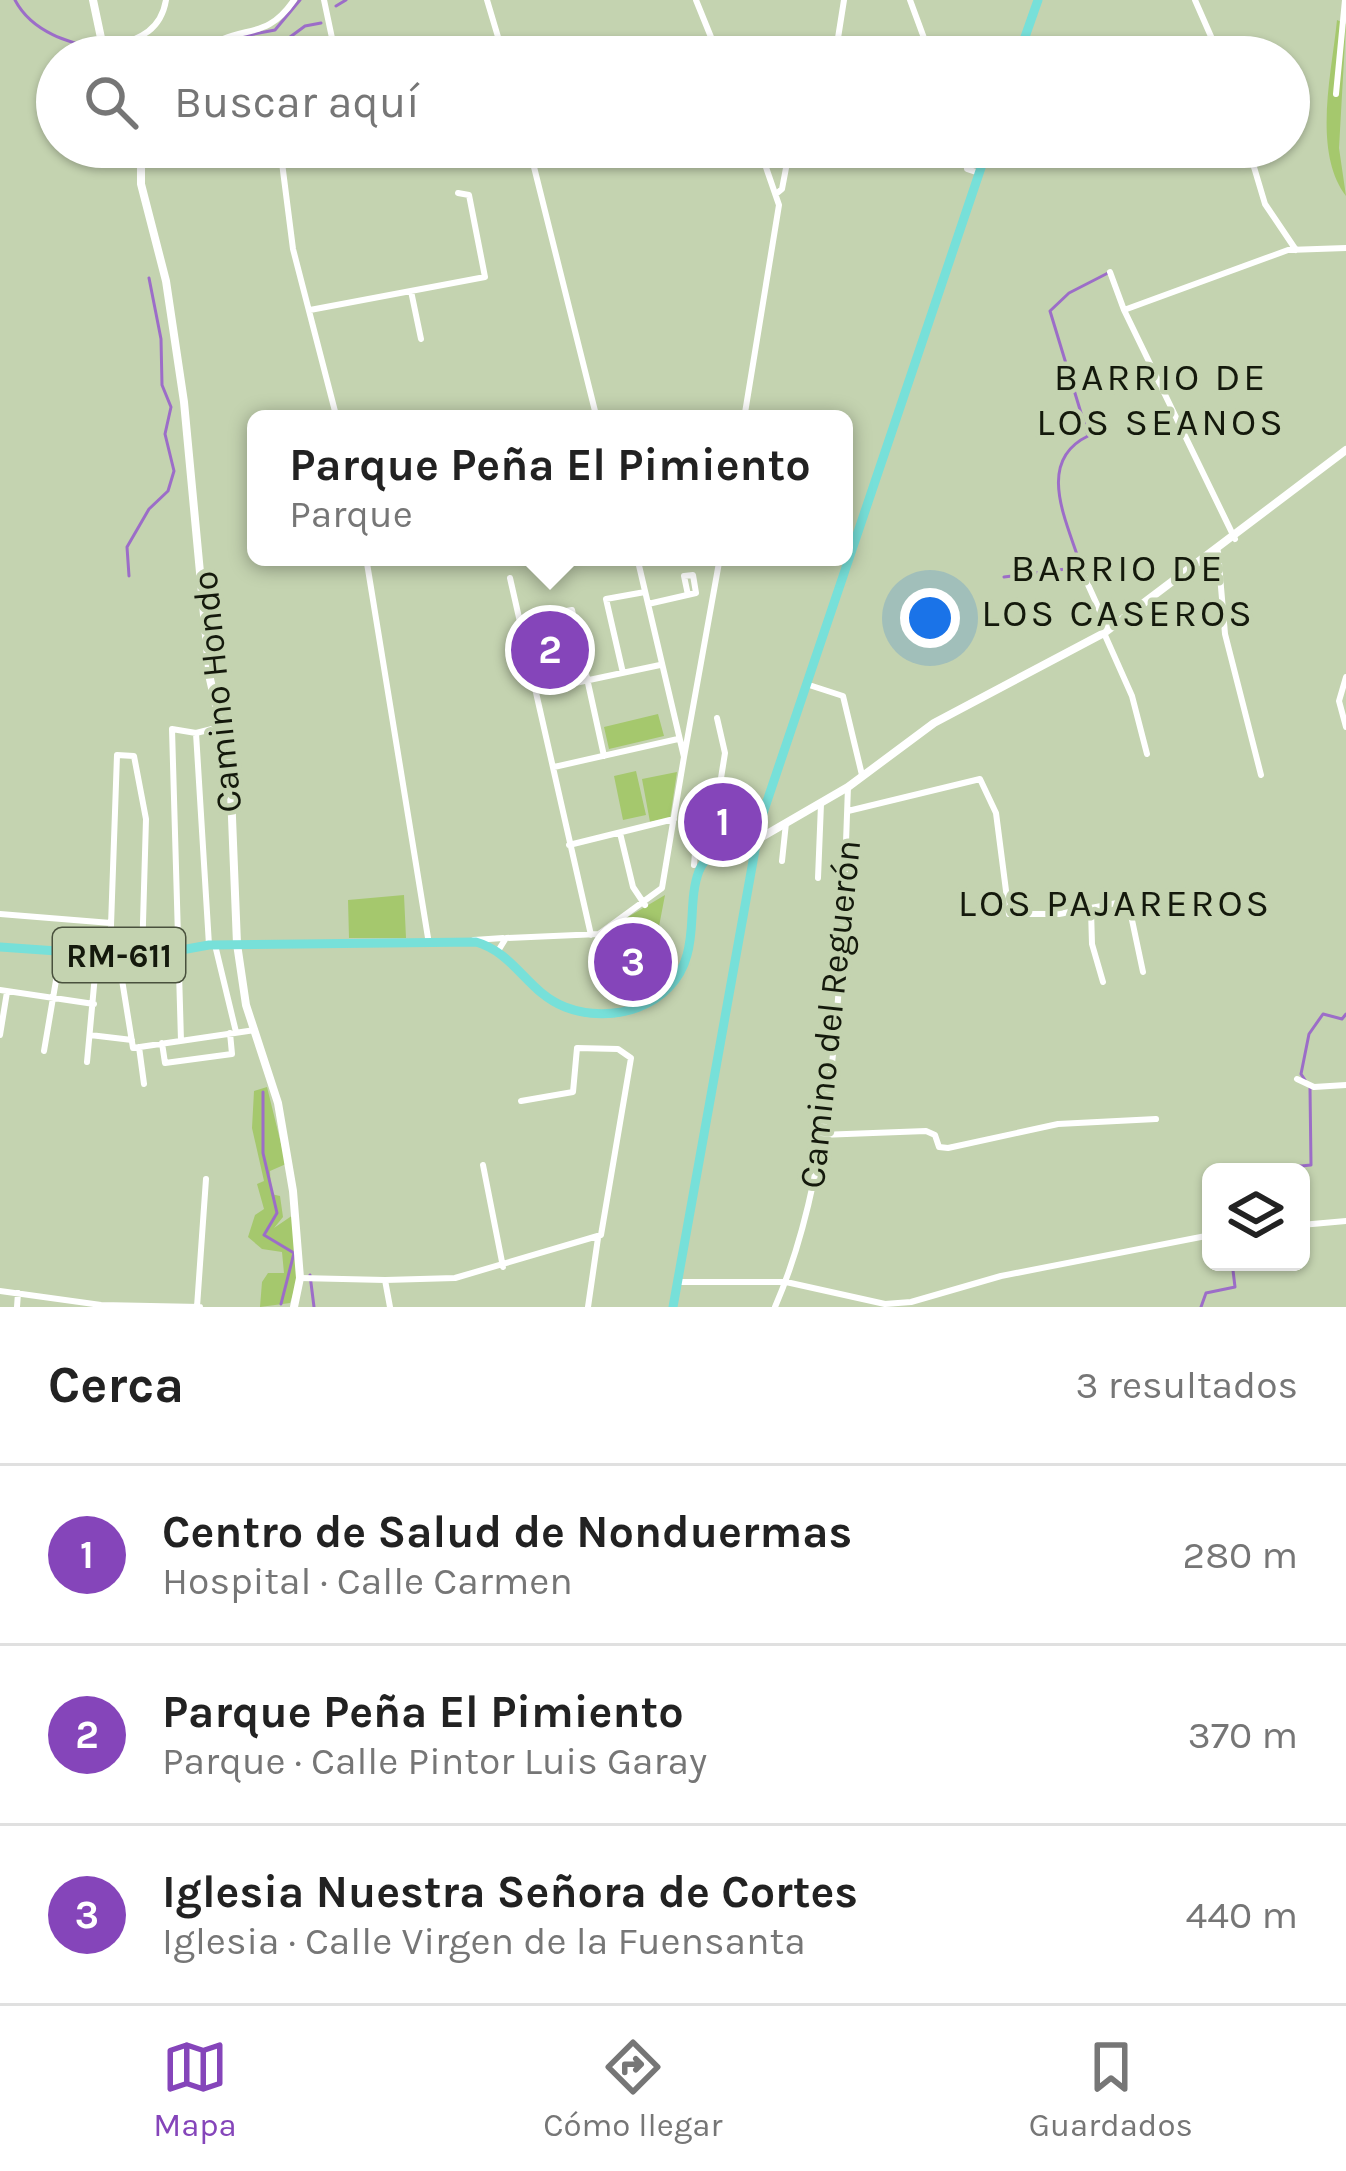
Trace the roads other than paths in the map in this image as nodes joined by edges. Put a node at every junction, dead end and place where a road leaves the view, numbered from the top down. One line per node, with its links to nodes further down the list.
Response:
1 (93, 0): 12 (main road)
2 (166, 0): 13 (street)
3 (294, 0): 14 (street)
4 (324, 0): 15 (street)
5 (487, 0): 16 (street)
6 (696, 0): 17 (street)
7 (844, 0): 18 (street)
8 (910, 0): 19 (street)
9 (1038, 0): 20 (main road)
10 (1195, 0): 21 (street)
11 (1345, 0): 22 (street)
12 (101, 36)
13 (136, 36)
14 (223, 36)
15 (332, 36)
16 (498, 36)
17 (711, 36)
18 (838, 36)
19 (923, 36)
20 (1025, 36)
21 (1211, 36)
22 (1336, 94)
23 (141, 168): 66 (main road, Camino Hondo)
24 (283, 168): 38 (street)
25 (534, 168): 42 (street)
26 (767, 168): 33 (street)
27 (786, 168): 33 (street)
28 (967, 168): 31 (street)
29 (981, 168): 31 (main road)
30 (1253, 168): 35 (street)
31 (979, 173): 46 (main road)
32 (458, 193): 37 (street)
33 (776, 194): 43 (street)
34 (1346, 248): 35 (street)
35 (1296, 250): 39 (street)
36 (1110, 272): 39 (street)
37 (411, 291): 38 (street); 40 (street)
38 (310, 310): 41 (street)
39 (1124, 310): 45 (street)
40 (422, 338)
41 (335, 410)
42 (596, 410)
43 (746, 410)
44 (1346, 450): 45 (main road)
45 (1235, 539): 47 (main road)
46 (853, 545)
47 (1218, 552): 58 (main road); 75 (street)
48 (367, 566): 100 (street)
49 (640, 566): 54 (street)
50 (718, 566): 72 (street)
51 (846, 566): 63 (main road)
52 (510, 578): 57 (street)
53 (1085, 578): 58 (street)
54 (645, 592): 56 (street); 60 (street)
55 (688, 595): 56 (street)
56 (648, 604): 59 (street)
57 (520, 620): 62 (street); 64 (street)
58 (1106, 632): 70 (street); 74 (main road)
59 (660, 665): 60 (street); 69 (street)
60 (623, 673): 62 (street)
61 (1346, 677): 67 (street)
62 (587, 681): 64 (street); 71 (street)
63 (806, 684): 74 (street); 83 (main road)
64 (537, 691): 73 (street)
65 (717, 718): 80 (street)
66 (222, 726): 68 (street); 99 (main road, Camino Hondo)
67 (1346, 727)
68 (196, 733): 101 (street); 104 (street)
69 (678, 739): 71 (street); 72 (street)
70 (1147, 754)
71 (604, 756): 73 (street)
72 (684, 758): 79 (street)
73 (554, 767): 84 (street)
74 (862, 775): 76 (main road)
75 (1261, 775)
76 (848, 787): 77 (main road); 78 (street, Camino del Reguerón)
77 (820, 803): 81 (main road); 89 (street)
78 (848, 811): 91 (street); 130 (street, Camino del Reguerón)
79 (674, 819): 82 (street); 90 (street)
80 (714, 822): 83 (street); 87 (street)
81 (786, 823): 83 (main road); 86 (street)
82 (620, 833): 84 (street); 90 (street)
83 (748, 838): 85 (main road); 87 (main road); 88 (main road)
84 (569, 845): 95 (street)
85 (738, 852): 87 (main road); 88 (main road)
86 (782, 860)
87 (699, 864): 105 (main road, RM-611)
88 (749, 870): 140 (main road)
89 (818, 878)
90 (645, 904): 94 (street)
91 (1091, 910): 109 (street); 110 (street)
92 (0, 914): 93 (street)
93 (112, 923): 107 (street); 108 (street)
94 (618, 923): 95 (street); 112 (street)
95 (591, 935): 97 (street)
96 (506, 938): 97 (street); 98 (street); 105 (street)
97 (519, 938): 105 (street)
98 (469, 942): 100 (main road, RM-611); 105 (main road, RM-611)
99 (237, 944): 100 (main road, RM-611); 101 (main road, RM-611); 115 (main road, Camino Hondo)
100 (429, 944)
101 (212, 945): 104 (main road, RM-611); 116 (street)
102 (0, 947): 103 (main road, RM-611)
103 (61, 951): 106 (main road, RM-611); 113 (street)
104 (176, 951): 108 (main road, RM-611); 120 (street)
105 (501, 952)
106 (97, 953): 107 (main road, RM-611); 114 (street)
107 (114, 955): 108 (main road, RM-611); 119 (street)
108 (142, 957)
109 (1143, 972)
110 (1102, 982)
111 (4, 991): 113 (street); 117 (street)
112 (646, 997)
113 (52, 999): 114 (street); 123 (street)
114 (94, 1004): 118 (street)
115 (254, 1030): 116 (street); 138 (main road, Camino Hondo)
116 (233, 1033): 120 (street); 121 (street)
117 (0, 1035)
118 (90, 1035): 119 (street); 124 (street)
119 (132, 1040): 122 (street)
120 (182, 1040): 121 (street)
121 (162, 1043): 122 (street)
122 (139, 1047): 126 (street)
123 (44, 1051)
124 (87, 1061)
125 (1297, 1079): 127 (street)
126 (144, 1084)
127 (1346, 1085)
128 (521, 1101): 136 (street)
129 (1156, 1119): 130 (street)
130 (820, 1136): 141 (street, Camino del Reguerón)
131 (483, 1165): 137 (street)
132 (206, 1179): 145 (street)
133 (1346, 1221): 134 (street)
134 (1310, 1224)
135 (1202, 1237): 141 (street)
136 (598, 1238): 137 (street); 148 (street)
137 (502, 1267): 139 (street)
138 (307, 1278): 139 (street); 146 (main road, Camino Hondo)
139 (385, 1280): 147 (street)
140 (677, 1282): 141 (street); 149 (main road)
141 (786, 1282): 150 (street, Camino del Reguerón)
142 (0, 1291): 143 (street)
143 (18, 1293): 144 (street); 145 (street)
144 (16, 1307)
145 (199, 1307)
146 (294, 1307)
147 (390, 1307)
148 (589, 1307)
149 (673, 1307)
150 (775, 1307)

